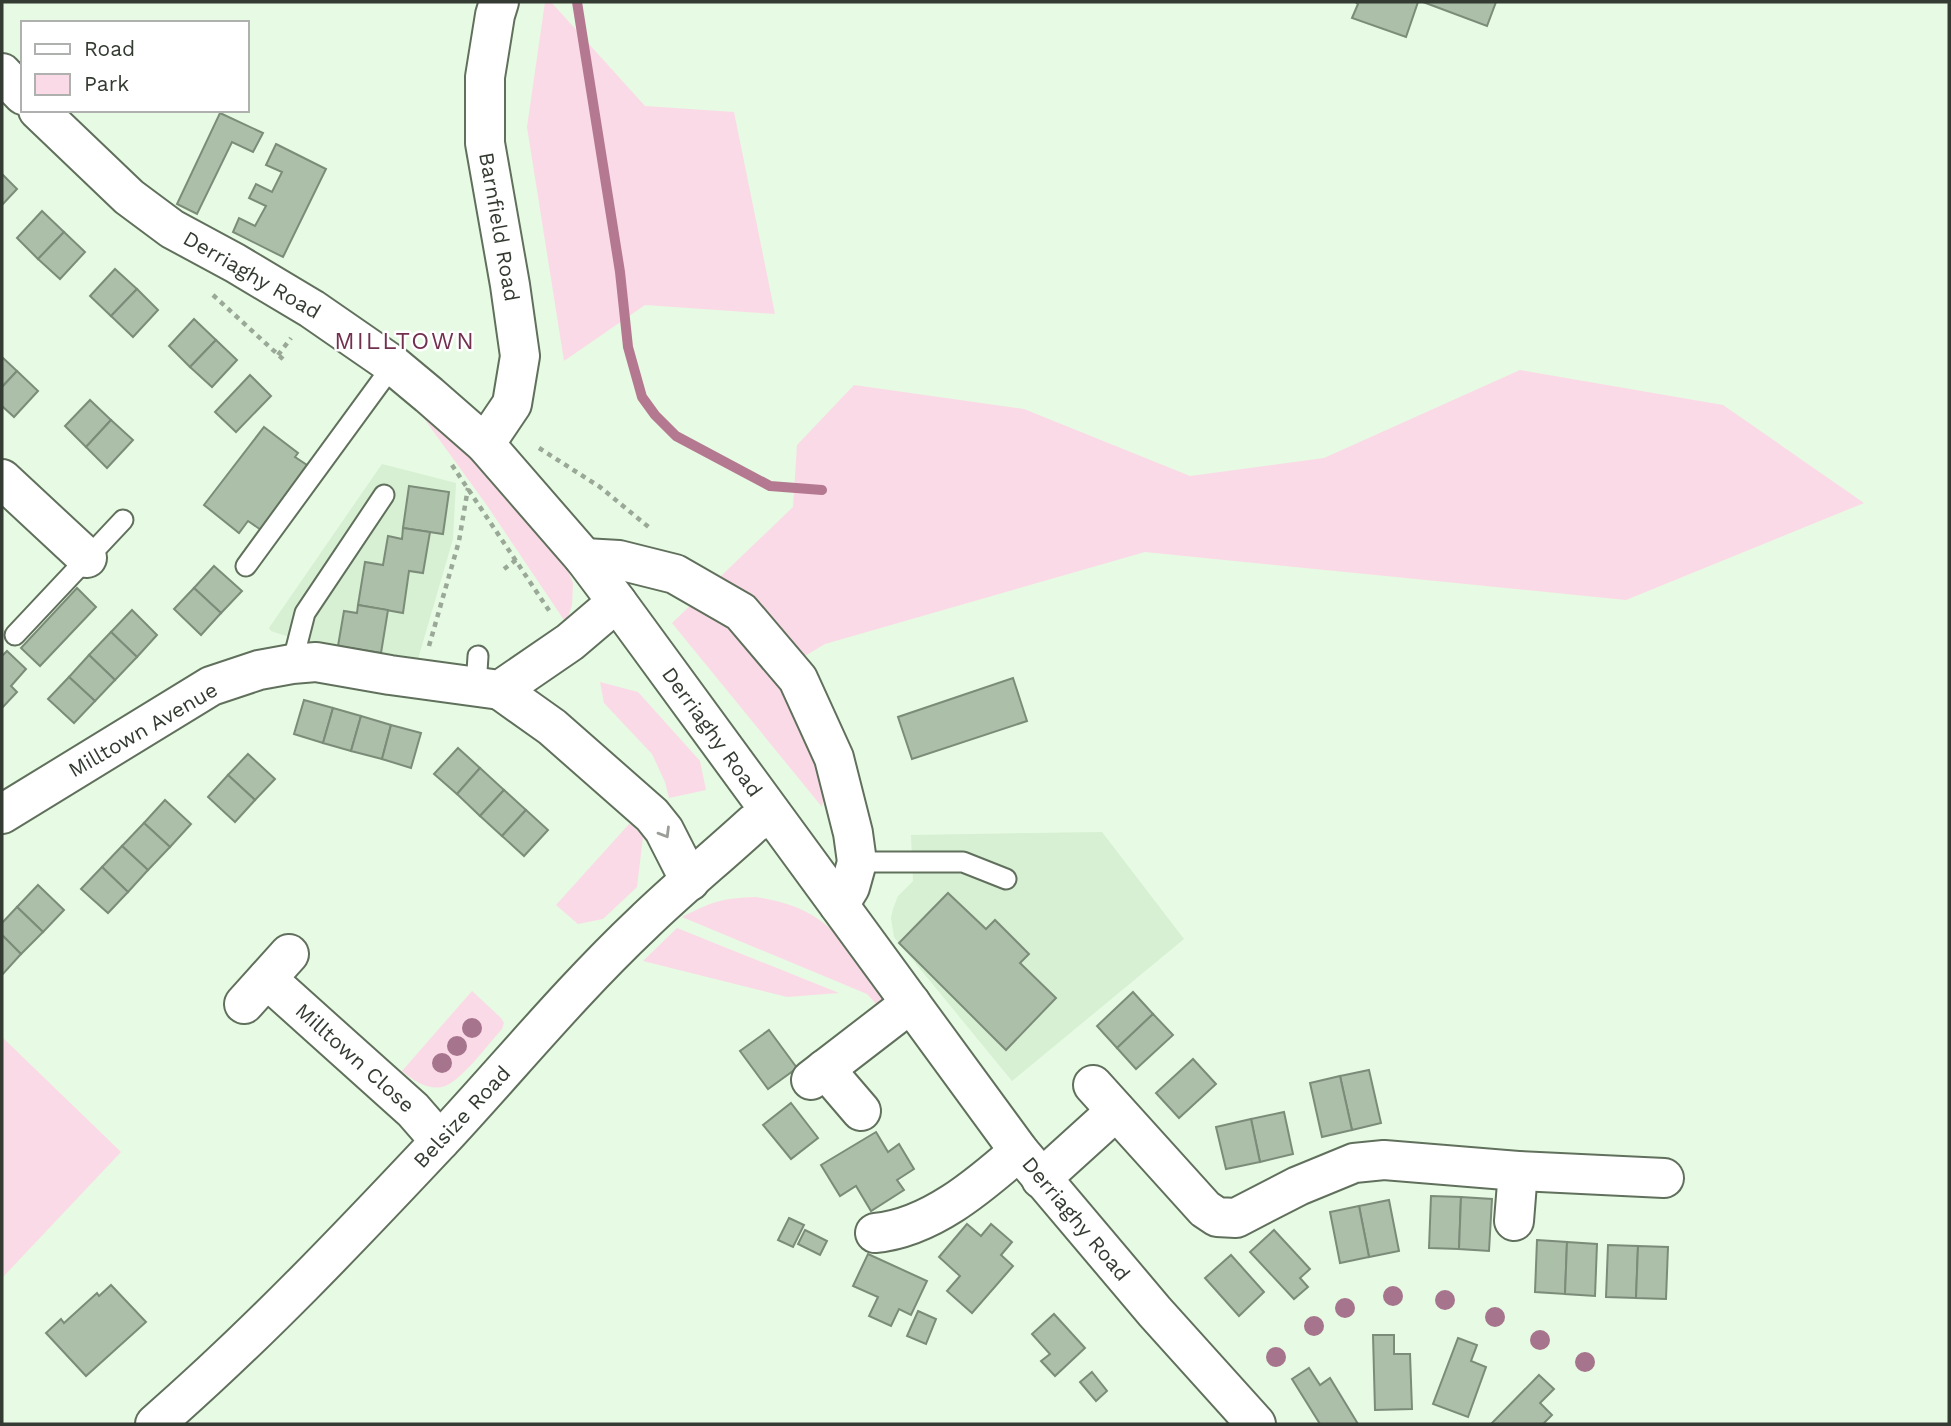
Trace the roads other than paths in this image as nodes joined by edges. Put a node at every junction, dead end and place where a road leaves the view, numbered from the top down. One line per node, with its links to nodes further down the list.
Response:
1 (499, 2): 6 (street, Barnfield Road)
2 (2, 73): 3 (street)
3 (21, 93)
4 (40, 112): 5 (street, Derriaghy Road)
5 (393, 365): 6 (street, Derriaghy Road); 12 (lane)
6 (492, 434): 11 (street, Derriaghy Road)
7 (2, 479): 10 (street)
8 (384, 495): 15 (lane)
9 (123, 520): 10 (lane)
10 (87, 558): 14 (lane)
11 (584, 558): 13 (street, Derriaghy Road); 19 (street)
12 (246, 566)
13 (617, 601): 16 (street); 17 (street, Derriaghy Road)
14 (15, 635)
15 (292, 664): 16 (street, Milltown Avenue); 18 (street, Milltown Avenue)
16 (485, 678): 21 (street, Milltown Avenue, one-way to 21)
17 (771, 813): 21 (street, Belsize Road); 22 (street, Derriaghy Road)
18 (2, 814)
19 (857, 862): 20 (lane); 22 (street)
20 (1006, 879)
21 (690, 881): 26 (street, Belsize Road)
22 (839, 905): 24 (street, Derriaghy Road)
23 (267, 979): 26 (street, Milltown Close)
24 (911, 1003): 25 (street); 27 (street, Derriaghy Road)
25 (860, 1111)
26 (440, 1141): 32 (street, Belsize Road)
27 (1030, 1165): 28 (street); 31 (street); 33 (street, Derriaghy Road)
28 (1518, 1171): 29 (street); 30 (street)
29 (1664, 1178)
30 (1514, 1221)
31 (875, 1233)
32 (155, 1424)
33 (1256, 1424)

